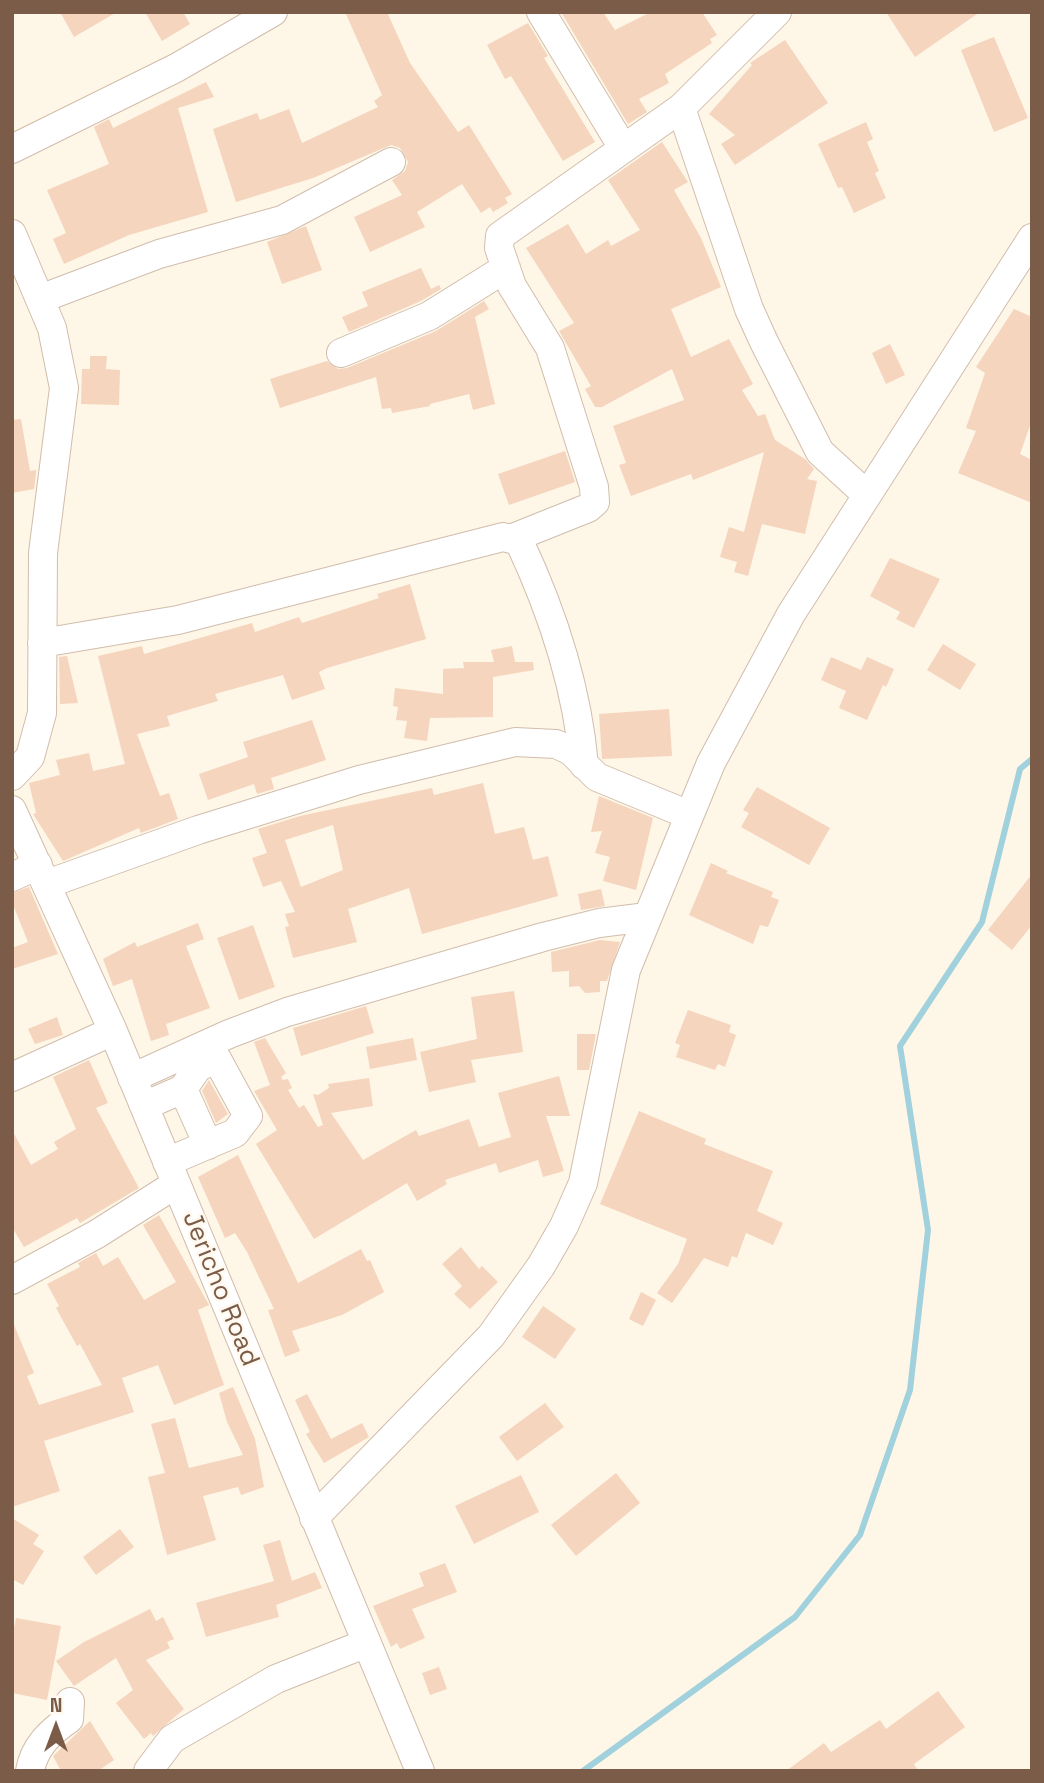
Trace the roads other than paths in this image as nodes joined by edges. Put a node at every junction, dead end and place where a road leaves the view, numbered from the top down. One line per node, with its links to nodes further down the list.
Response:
1 (273, 12): 6 (street)
2 (541, 12): 5 (street)
3 (777, 12): 4 (street)
4 (681, 108): 5 (street); 13 (street)
5 (623, 148): 10 (street)
6 (12, 149)
7 (391, 162): 11 (street)
8 (1032, 238): 13 (street)
9 (14, 242): 11 (street)
10 (506, 268): 12 (street); 14 (street)
11 (40, 299): 15 (street)
12 (341, 354)
13 (866, 494): 19 (street)
14 (513, 538): 15 (street); 16 (street)
15 (42, 643): 17 (street)
16 (584, 765): 19 (street); 20 (street)
17 (12, 776)
18 (12, 810): 20 (street, Jericho Road)
19 (690, 815): 22 (street)
20 (43, 874): 21 (street); 23 (street, Jericho Road)
21 (12, 877)
22 (647, 917): 25 (street); 31 (street)
23 (113, 1031): 24 (street); 25 (street, Jericho Road)
24 (12, 1077)
25 (132, 1078): 27 (street, Jericho Road)
26 (183, 1089): 27 (street); 28 (street); 28 (street)
27 (144, 1106): 29 (street, Jericho Road)
28 (208, 1145): 29 (street)
29 (172, 1173): 30 (street); 31 (street, Jericho Road)
30 (12, 1280)
31 (314, 1518): 32 (street, Jericho Road)
32 (367, 1643): 35 (street); 36 (street, Jericho Road)
33 (70, 1702): 34 (street)
34 (30, 1771)
35 (148, 1771)
36 (420, 1771)

